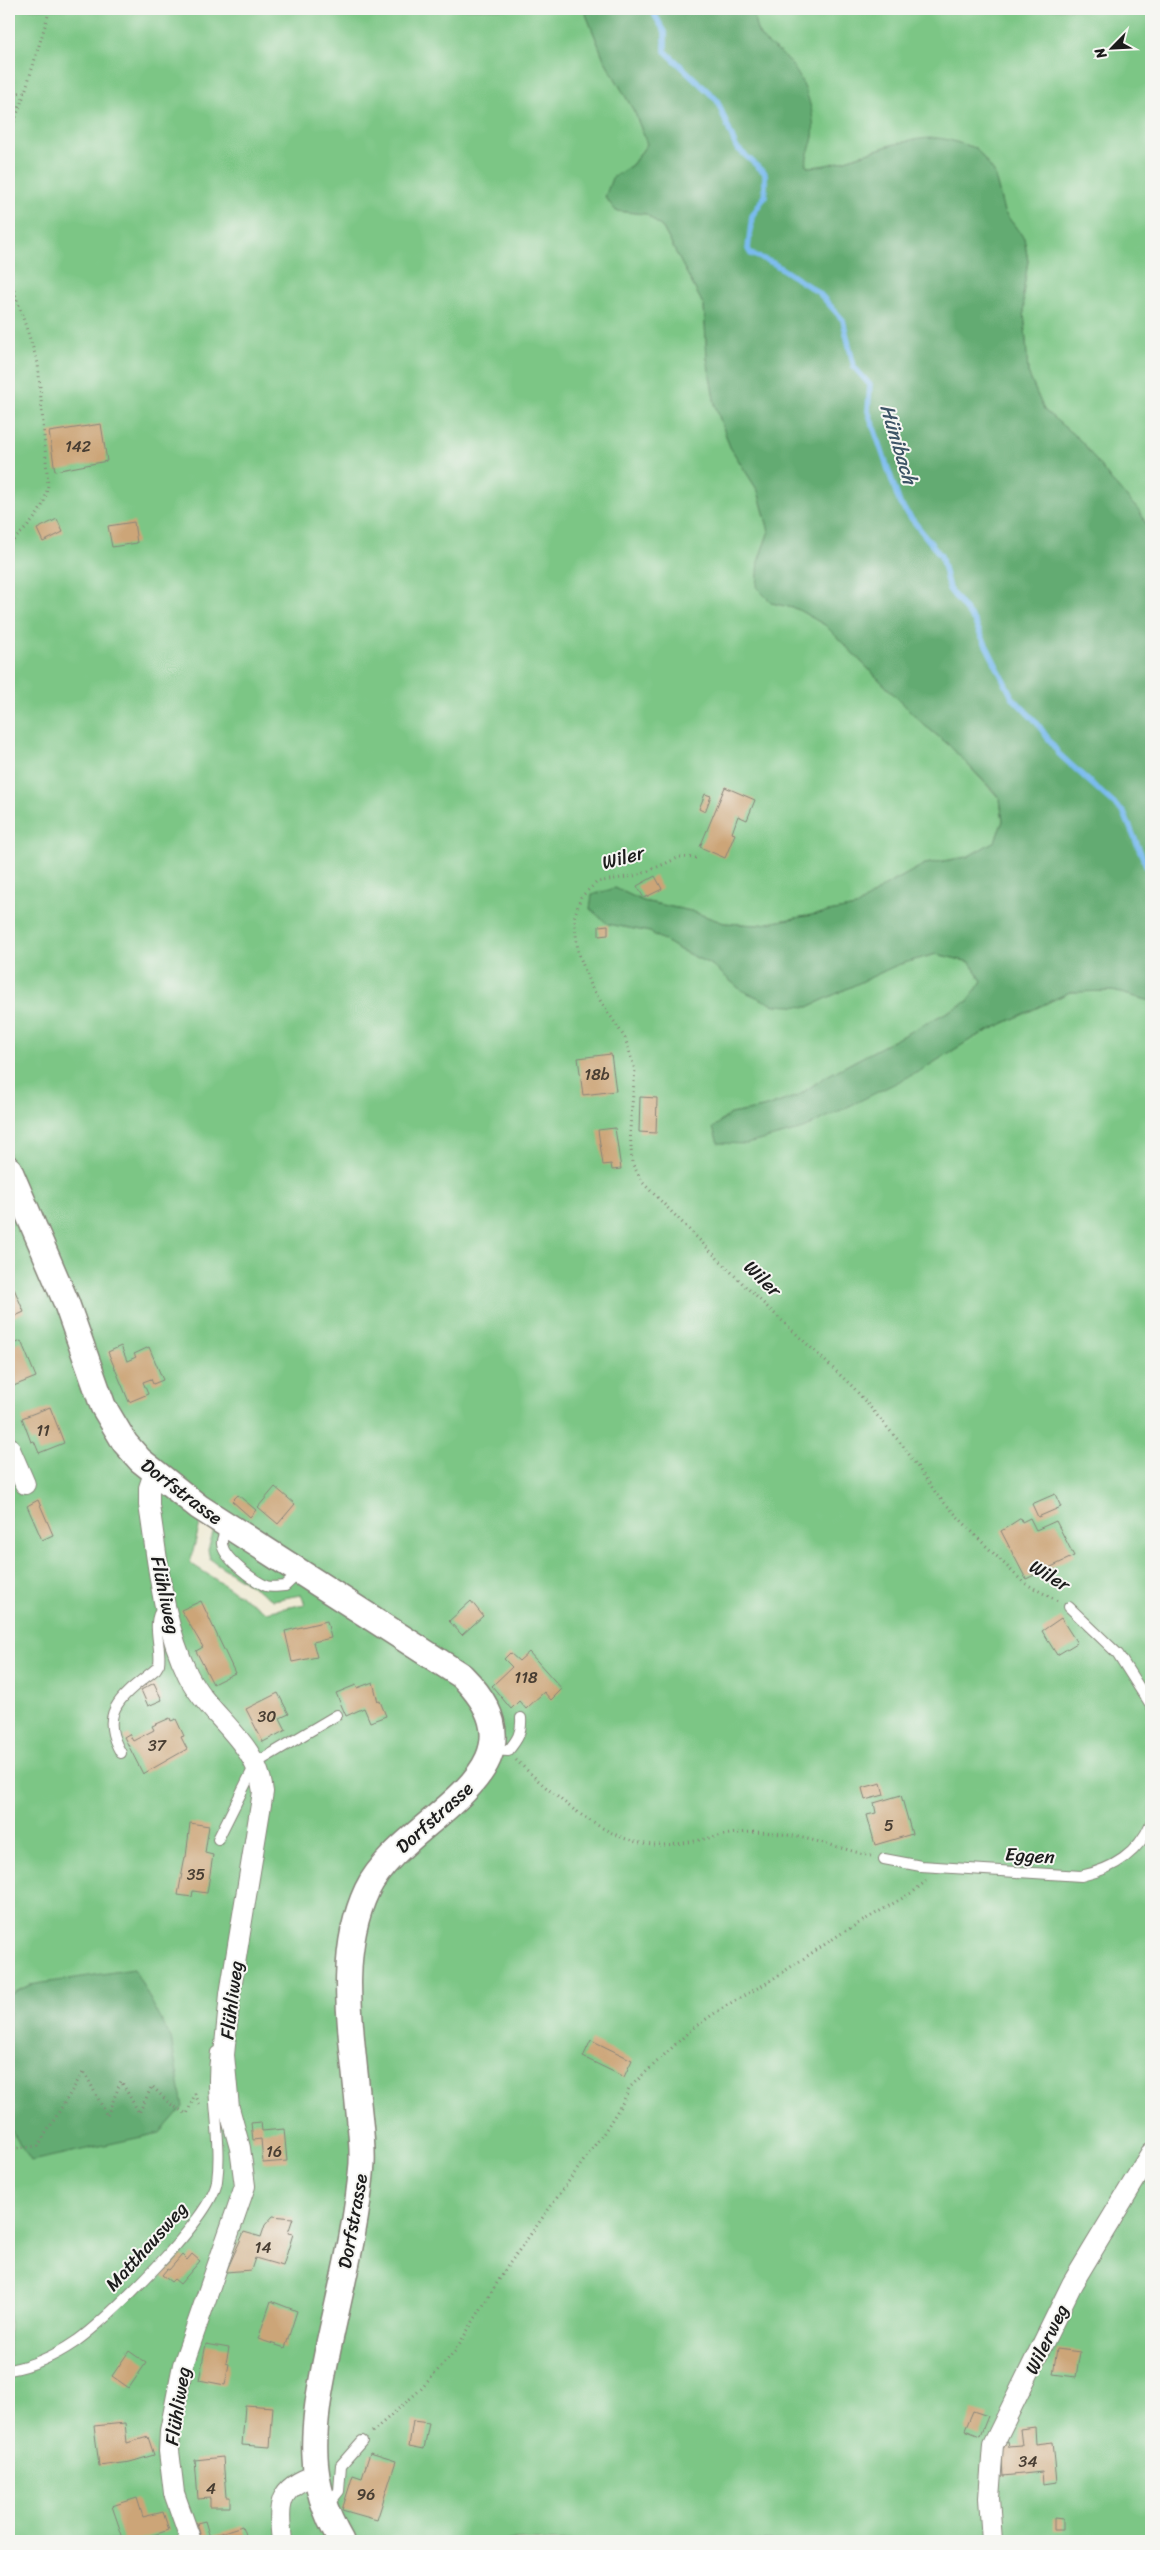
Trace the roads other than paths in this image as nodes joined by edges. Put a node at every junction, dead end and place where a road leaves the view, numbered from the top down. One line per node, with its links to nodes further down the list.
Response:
1 (9, 1169): 3 (street, Dorfstrasse)
2 (9, 1447): 4 (street)
3 (154, 1474): 5 (street, Flühliweg); 10 (street, Dorfstrasse)
4 (25, 1484)
5 (165, 1606): 11 (lane); 12 (street, Flühliweg)
6 (1070, 1607): 7 (lane, Wiler)
7 (1151, 1706)
8 (337, 1715): 12 (lane)
9 (522, 1718): 10 (lane)
10 (499, 1751): 20 (street, Dorfstrasse)
11 (120, 1753)
12 (256, 1763): 14 (lane); 16 (street, Flühliweg)
13 (1151, 1823): 15 (lane, Eggen)
14 (218, 1839)
15 (884, 1859)
16 (226, 2029): 18 (lane, Matthausweg); 22 (street, Flühliweg)
17 (1151, 2153): 25 (street, Wilerweg)
18 (9, 2370)
19 (362, 2441): 21 (lane)
20 (316, 2474): 21 (street, Dorfstrasse); 23 (street)
21 (325, 2508): 24 (street, Dorfstrasse)
22 (191, 2541)
23 (282, 2541)
24 (341, 2541)
25 (992, 2541)

